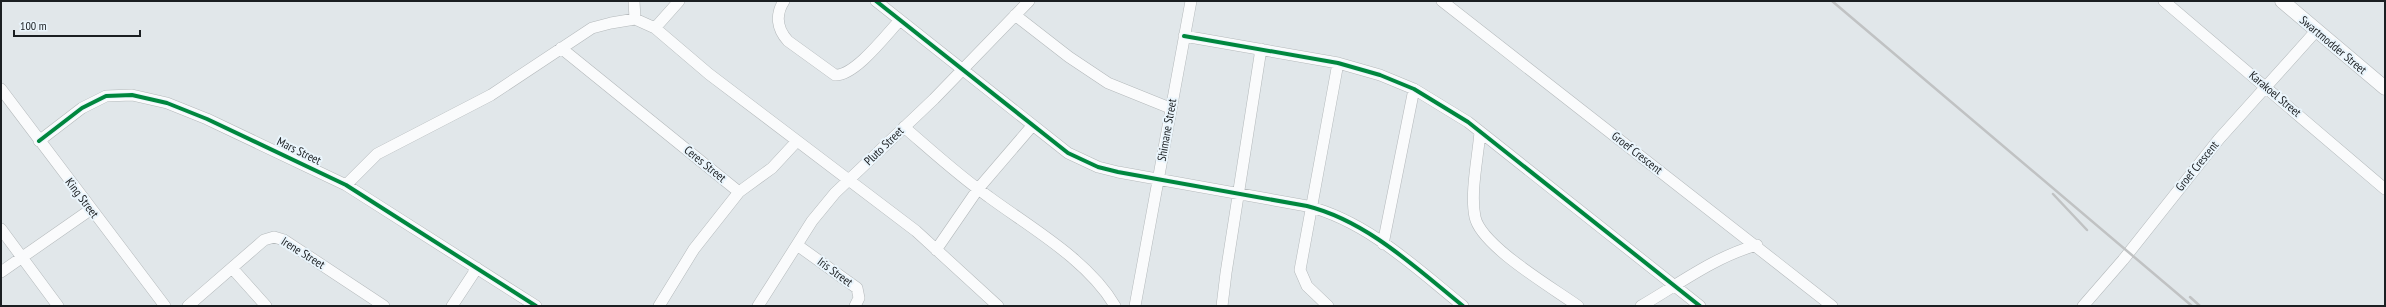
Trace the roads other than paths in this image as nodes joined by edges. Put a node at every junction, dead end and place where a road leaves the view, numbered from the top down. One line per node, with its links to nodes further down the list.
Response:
1 (634, 1): 11 (street)
2 (679, 1): 13 (street)
3 (784, 1): 12 (street)
4 (876, 1): 12 (street)
5 (1029, 1): 10 (street, Pluto Street)
6 (1190, 1): 15 (street, Shimane Street)
7 (1442, 1): 42 (street, Groef Crescent)
8 (2164, 1): 20 (street, Karakoel Street)
9 (2282, 1): 14 (main road, Swartmodder Street)
10 (1015, 15): 19 (street, Pluto Street); 24 (street)
11 (635, 19): 13 (street); 16 (street)
12 (900, 20): 19 (street)
13 (655, 28): 29 (street)
14 (2316, 31): 20 (street, Groef Crescent); 21 (main road, Swartmodder Street)
15 (1184, 36): 17 (street); 24 (street, Shimane Street)
16 (561, 48): 32 (street); 35 (street, Ceres Street)
17 (1261, 49): 18 (street); 36 (street)
18 (1338, 63): 23 (street); 37 (street)
19 (962, 70): 25 (street); 26 (street, Pluto Street)
20 (2265, 86): 34 (street, Karakoel Street); 69 (street, Groef Crescent)
21 (2385, 88)
22 (1, 89): 28 (street, King Street)
23 (1414, 89): 27 (street); 40 (street)
24 (1170, 108): 31 (street, Shimane Street)
25 (1032, 126): 31 (street); 33 (street)
26 (904, 127): 30 (street, Pluto Street); 33 (street)
27 (1480, 132): 48 (street); 65 (street)
28 (39, 141): 32 (street, Mars Street); 38 (street, King Street)
29 (797, 142): 30 (street); 35 (street)
30 (848, 180): 41 (street, Pluto Street); 43 (street)
31 (1158, 180): 36 (street); 62 (street, Shimane Street)
32 (346, 185): 46 (street, Mars Street)
33 (978, 189): 43 (street); 61 (street)
34 (2385, 189)
35 (739, 192): 57 (street)
36 (1237, 195): 37 (street); 63 (street)
37 (1313, 207): 40 (street); 64 (street)
38 (90, 210): 44 (street); 51 (street, King Street)
39 (1, 229): 44 (street)
40 (1383, 244): 49 (street)
41 (797, 245): 58 (street, Pluto Street); 59 (street, Iris Street)
42 (1757, 245): 48 (street); 68 (street, Groef Crescent)
43 (936, 250): 60 (street)
44 (22, 258): 47 (street); 50 (street)
45 (232, 268): 52 (street, Irene Street); 53 (street); 54 (street, Irene Street)
46 (477, 268): 55 (street); 56 (street, Mars Street)
47 (1, 272)
48 (1676, 286): 66 (street); 67 (street)
49 (1457, 304)
50 (58, 306)
51 (165, 306)
52 (188, 306)
53 (266, 306)
54 (384, 306)
55 (452, 306)
56 (536, 306)
57 (659, 306)
58 (758, 306)
59 (855, 306)
60 (998, 306)
61 (1115, 306)
62 (1135, 306)
63 (1222, 306)
64 (1328, 306)
65 (1578, 306)
66 (1641, 306)
67 (1700, 306)
68 (1832, 306)
69 (2083, 306)

